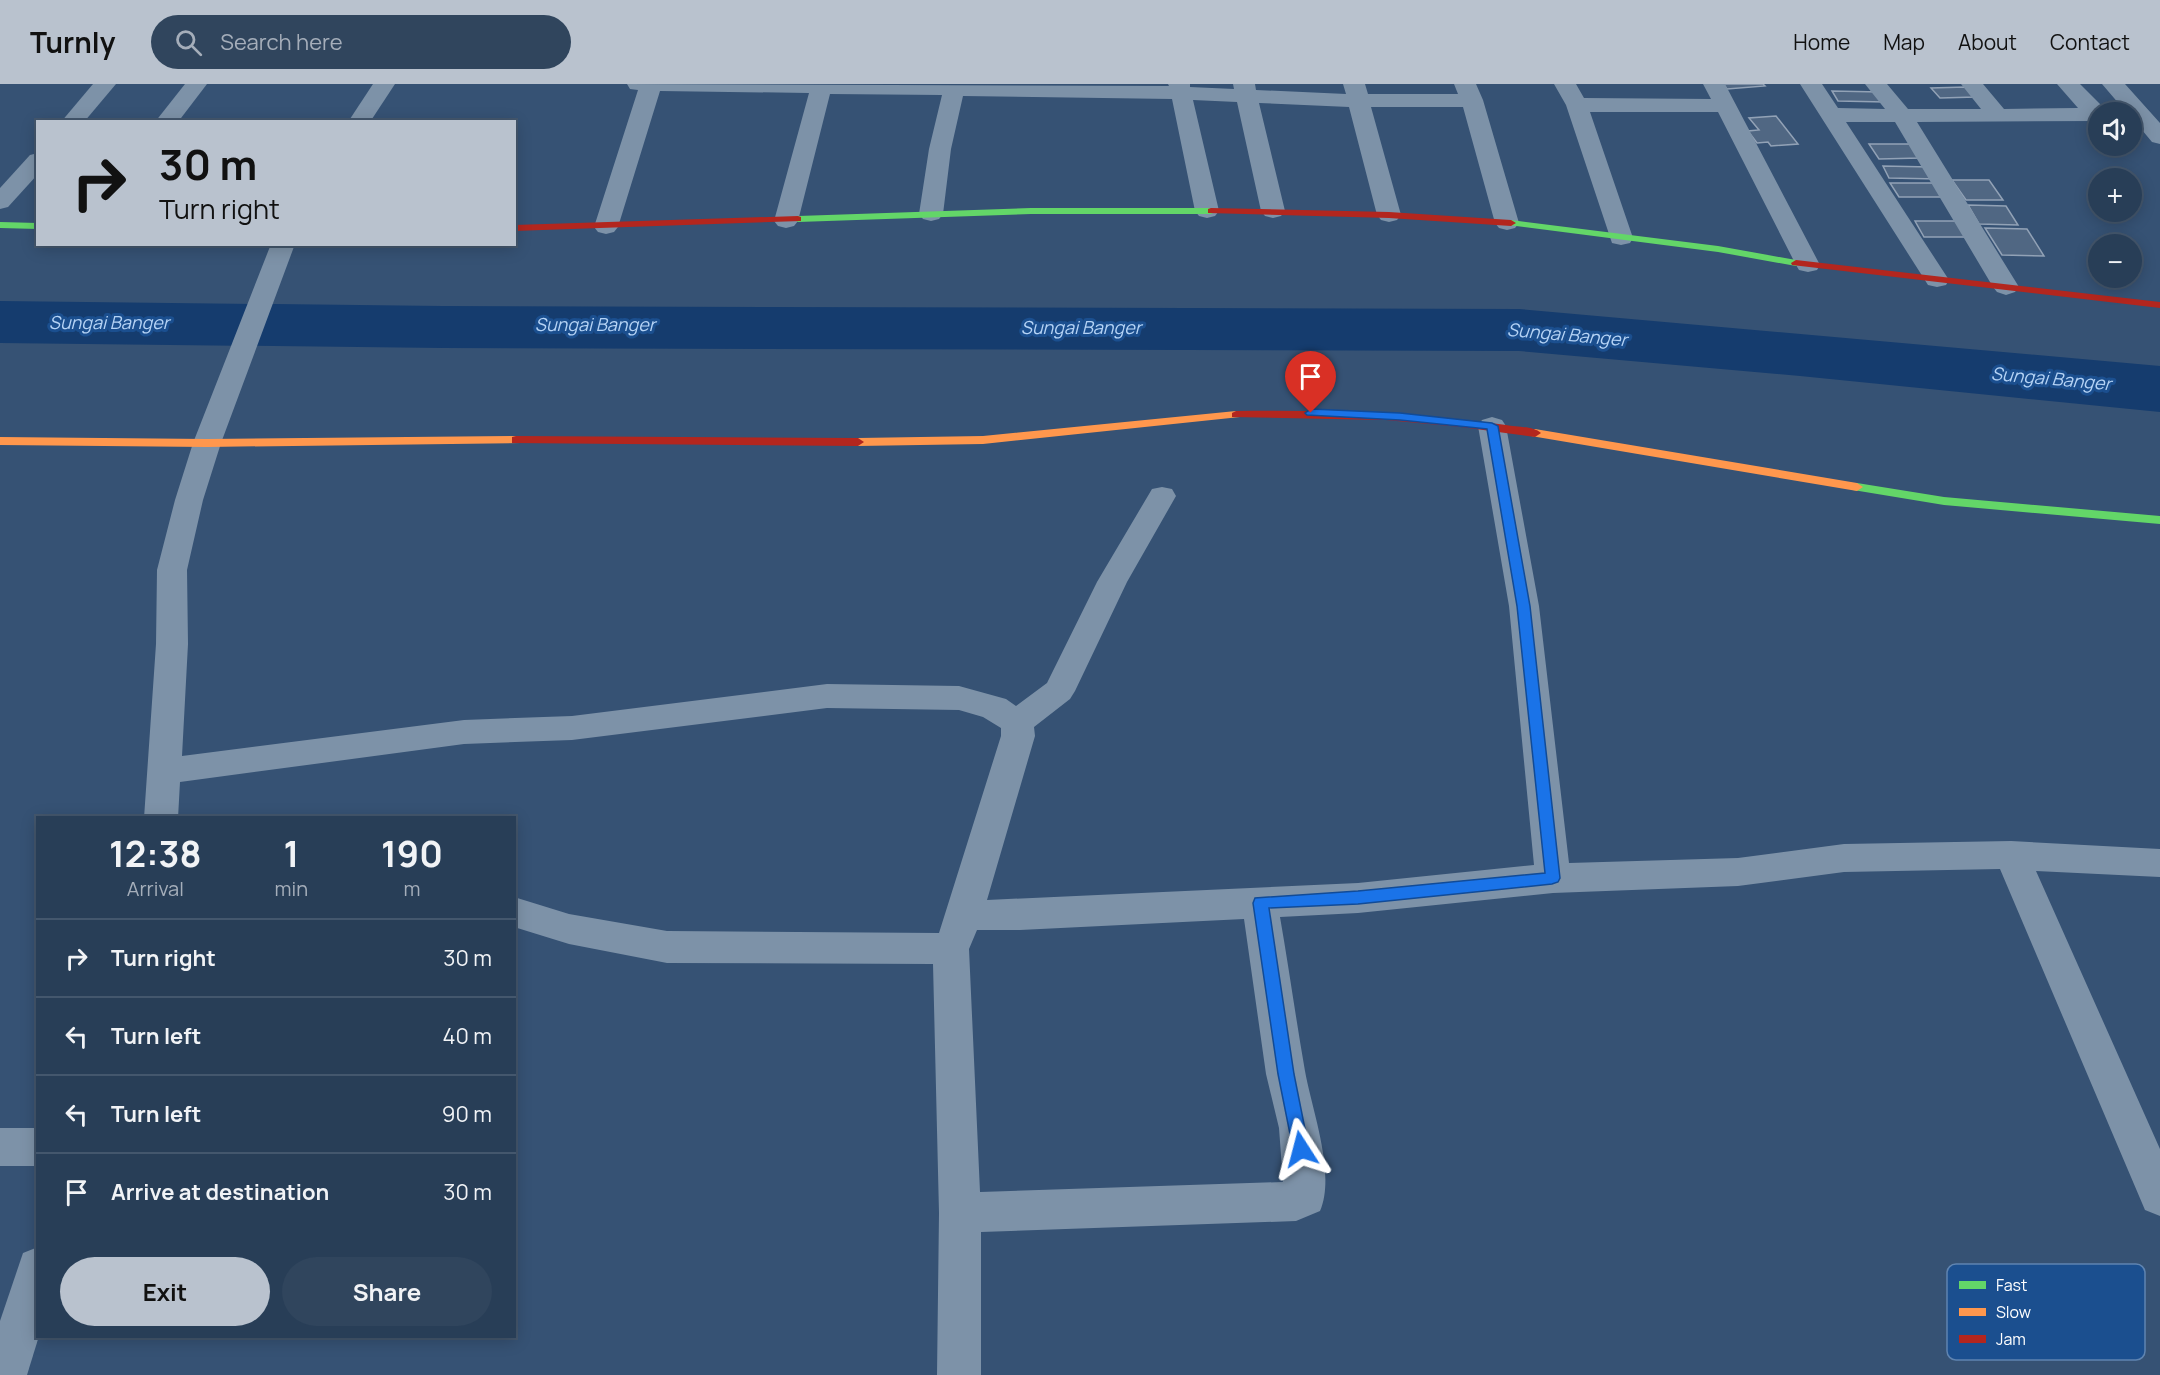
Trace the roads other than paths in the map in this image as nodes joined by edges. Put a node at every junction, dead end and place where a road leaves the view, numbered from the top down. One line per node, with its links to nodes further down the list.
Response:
1 (105, 84): 27 (street)
2 (196, 84): 28 (street)
3 (384, 84): 29 (street)
4 (638, 84): 5 (street)
5 (651, 84): 13 (street); 41 (street)
6 (1565, 84): 19 (street)
7 (1714, 84): 21 (street)
8 (1811, 84): 23 (street)
9 (1876, 84): 24 (street)
10 (1972, 84): 25 (street)
11 (2068, 84): 20 (street)
12 (2113, 84): 26 (street)
13 (821, 86): 14 (street); 37 (street)
14 (955, 86): 15 (street); 35 (street)
15 (1180, 88): 16 (street); 33 (street)
16 (1245, 90): 17 (street); 34 (street)
17 (1357, 92): 18 (street); 36 (street)
18 (1468, 92): 38 (street)
19 (1577, 105): 21 (street); 43 (street)
20 (2088, 105)
21 (1727, 106): 45 (street)
22 (2088, 114): 25 (street)
23 (1832, 115): 24 (street); 46 (street)
24 (1902, 116): 25 (street); 47 (street)
25 (1998, 116)
26 (2144, 116): 30 (street)
27 (74, 120)
28 (168, 120)
29 (360, 120)
30 (2160, 137)
31 (36, 162): 32 (street)
32 (0, 202)
33 (1207, 211): 34 (street); 35 (street)
34 (1273, 211): 36 (street)
35 (931, 214): 37 (street)
36 (1389, 215): 38 (street)
37 (786, 221): 41 (street)
38 (1507, 223): 43 (street)
39 (0, 225): 40 (street)
40 (36, 226)
41 (606, 227): 42 (street)
42 (516, 228)
43 (1621, 238): 45 (street)
44 (282, 246): 50 (street)
45 (1808, 265): 46 (street)
46 (1937, 280): 47 (street)
47 (2006, 287): 48 (street)
48 (2160, 305)
49 (1492, 426): 50 (street); 53 (street); 59 (street)
50 (210, 437): 51 (street); 55 (street)
51 (0, 441)
52 (1162, 496): 54 (street)
53 (2160, 520)
54 (1017, 722): 55 (street); 62 (street)
55 (163, 771): 56 (street)
56 (161, 816)
57 (2010, 855): 58 (street); 59 (street); 65 (street)
58 (2160, 863)
59 (1552, 878): 60 (street)
60 (1260, 903): 62 (street); 66 (street)
61 (516, 913): 62 (street)
62 (958, 932): 66 (street)
63 (0, 1147): 64 (street)
64 (36, 1147)
65 (2160, 1196)
66 (960, 1214): 69 (street)
67 (36, 1274): 68 (street)
68 (5, 1375)
69 (959, 1375)

